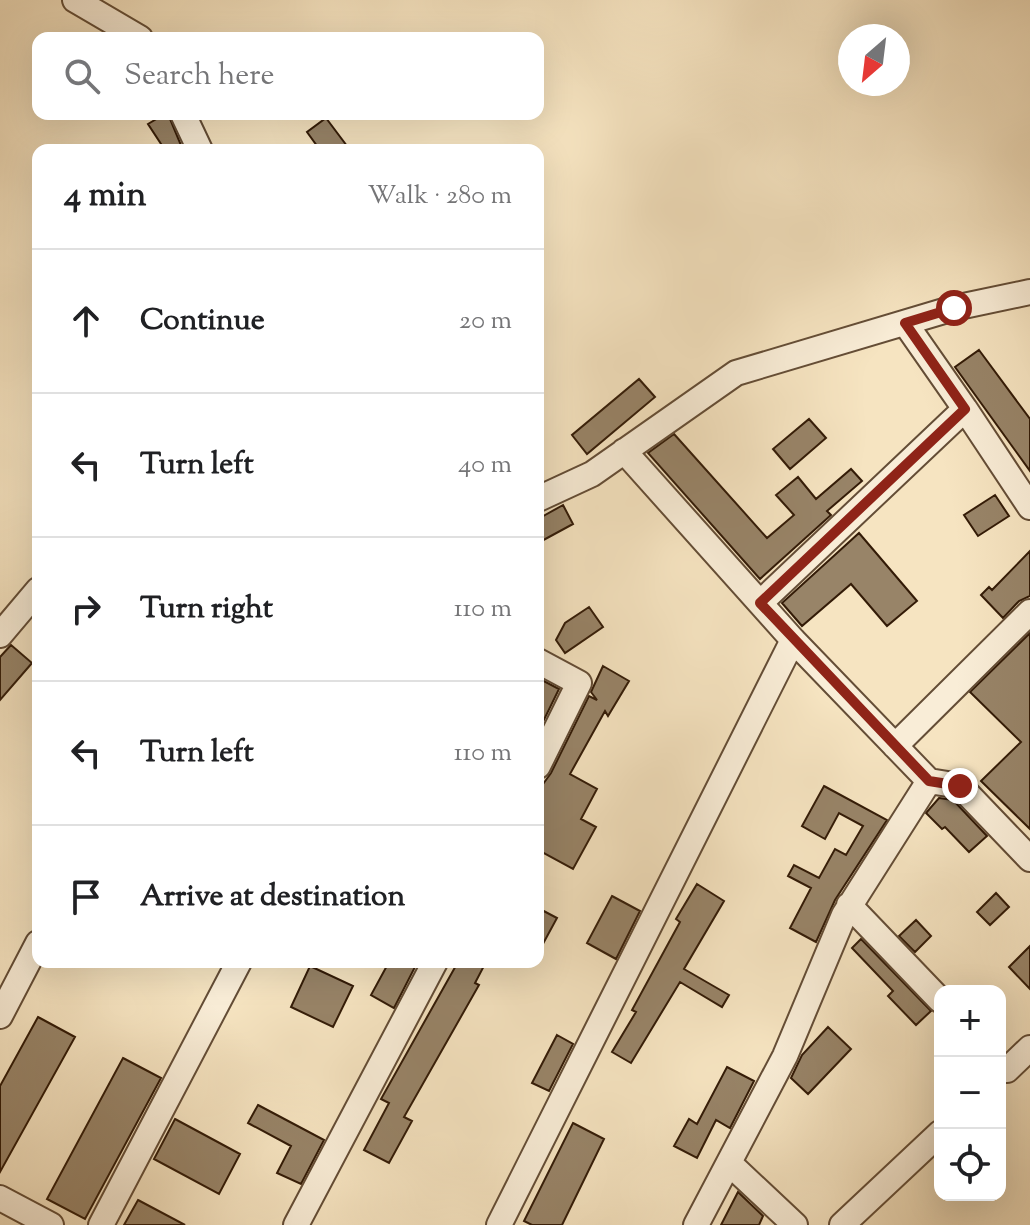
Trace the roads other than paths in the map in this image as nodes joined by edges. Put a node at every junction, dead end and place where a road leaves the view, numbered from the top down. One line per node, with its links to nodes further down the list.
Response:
1 (75, 0): 2 (street)
2 (130, 32)
3 (186, 120): 4 (street)
4 (197, 144)
5 (1030, 292): 6 (street)
6 (905, 323): 7 (street); 8 (street)
7 (965, 409): 10 (street); 12 (street)
8 (624, 451): 9 (street); 12 (street)
9 (544, 496)
10 (1029, 502)
11 (32, 597): 14 (street)
12 (760, 603): 15 (street)
13 (1030, 612): 17 (street)
14 (0, 635)
15 (793, 640): 17 (street); 35 (street)
16 (544, 664): 18 (street)
17 (895, 746): 19 (street)
18 (544, 754)
19 (929, 781): 20 (street); 21 (street)
20 (1030, 859)
21 (849, 905): 25 (street); 30 (street)
22 (32, 955): 26 (street)
23 (236, 968): 33 (street)
24 (432, 968): 34 (street)
25 (934, 994)
26 (0, 1016)
27 (1030, 1048): 28 (street)
28 (1006, 1067)
29 (934, 1139): 38 (street)
30 (729, 1163): 36 (street); 37 (street)
31 (0, 1198): 32 (street)
32 (51, 1225)
33 (101, 1225)
34 (296, 1225)
35 (499, 1225)
36 (696, 1225)
37 (795, 1225)
38 (842, 1225)

